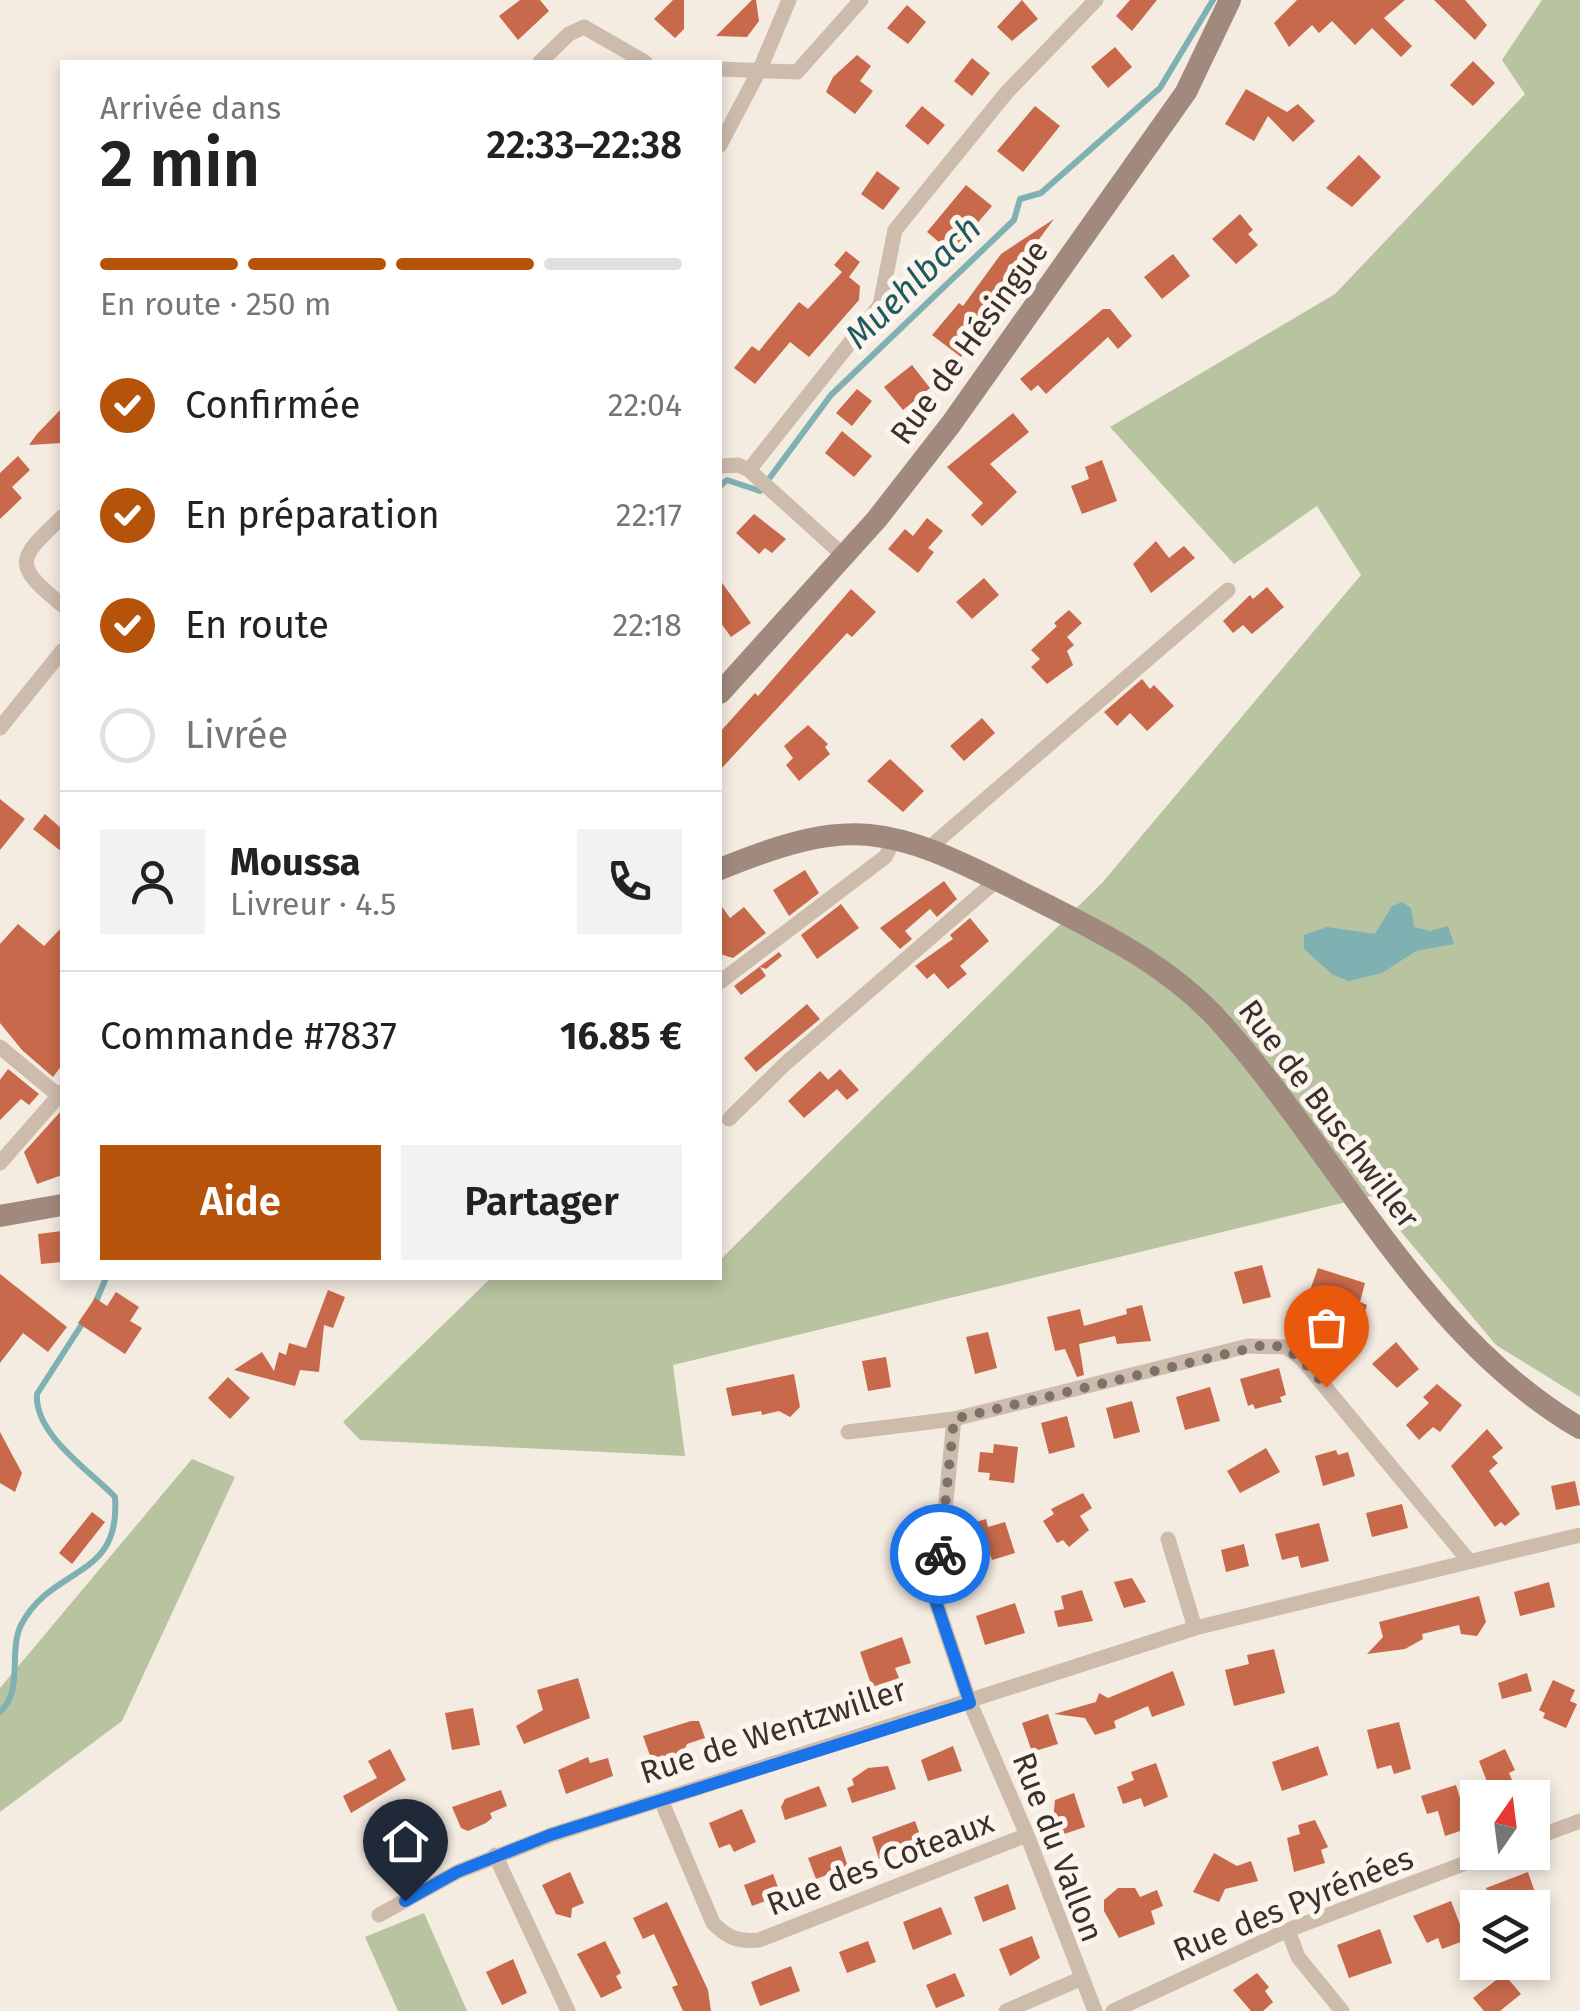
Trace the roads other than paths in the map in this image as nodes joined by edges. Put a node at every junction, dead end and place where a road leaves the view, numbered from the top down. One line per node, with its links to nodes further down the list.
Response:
1 (789, 0): 8 (street)
2 (861, 0): 8 (street)
3 (1096, 0): 11 (street)
4 (1230, 0): 13 (street, Rue de Hésingue)
5 (542, 60): 6 (street)
6 (642, 60)
7 (722, 69): 8 (street)
8 (760, 69): 9 (street)
9 (722, 141)
10 (722, 466): 11 (street)
11 (752, 473): 13 (street)
12 (60, 519): 15 (street)
13 (844, 556): 17 (street, Rue de Hésingue)
14 (1228, 590): 20 (street)
15 (60, 603)
16 (60, 653): 18 (street)
17 (722, 691)
18 (0, 728)
19 (896, 837): 20 (street, Rue de Buschwiller); 21 (street, Rue de Buschwiller); 23 (street)
20 (929, 848): 22 (street, Rue de Buschwiller)
21 (722, 868)
22 (997, 880): 27 (street); 32 (street, Rue de Buschwiller)
23 (722, 980)
24 (0, 1047): 25 (street)
25 (60, 1093)
26 (60, 1095): 28 (street)
27 (729, 1119)
28 (0, 1162)
29 (60, 1205): 30 (street)
30 (0, 1216)
31 (954, 1419): 33 (street); 36 (street); 38 (street, Rue du Vallon)
32 (1580, 1428)
33 (848, 1432)
34 (1580, 1535): 36 (street, Rue de Wentzwiller)
35 (1168, 1539): 37 (street)
36 (1470, 1561): 37 (street, Rue de Wentzwiller)
37 (1195, 1628): 38 (street, Rue de Wentzwiller)
38 (970, 1703): 39 (street, Rue de Wentzwiller); 42 (street, Rue du Vallon)
39 (661, 1800): 42 (street, Rue des Coteaux); 43 (street, Rue de Wentzwiller)
40 (1580, 1821): 41 (street)
41 (1550, 1832)
42 (1027, 1834): 47 (street, Rue du Vallon)
43 (496, 1855): 45 (street, Rue de Wentzwiller); 48 (street)
44 (1460, 1866): 46 (street, Rue des Pyrénées)
45 (379, 1916)
46 (1288, 1930): 51 (street, Rue des Pyrénées); 52 (street)
47 (1080, 1979): 49 (street); 50 (street, Rue du Vallon)
48 (568, 2011)
49 (1006, 2011)
50 (1094, 2011)
51 (1113, 2011)
52 (1342, 2011)

